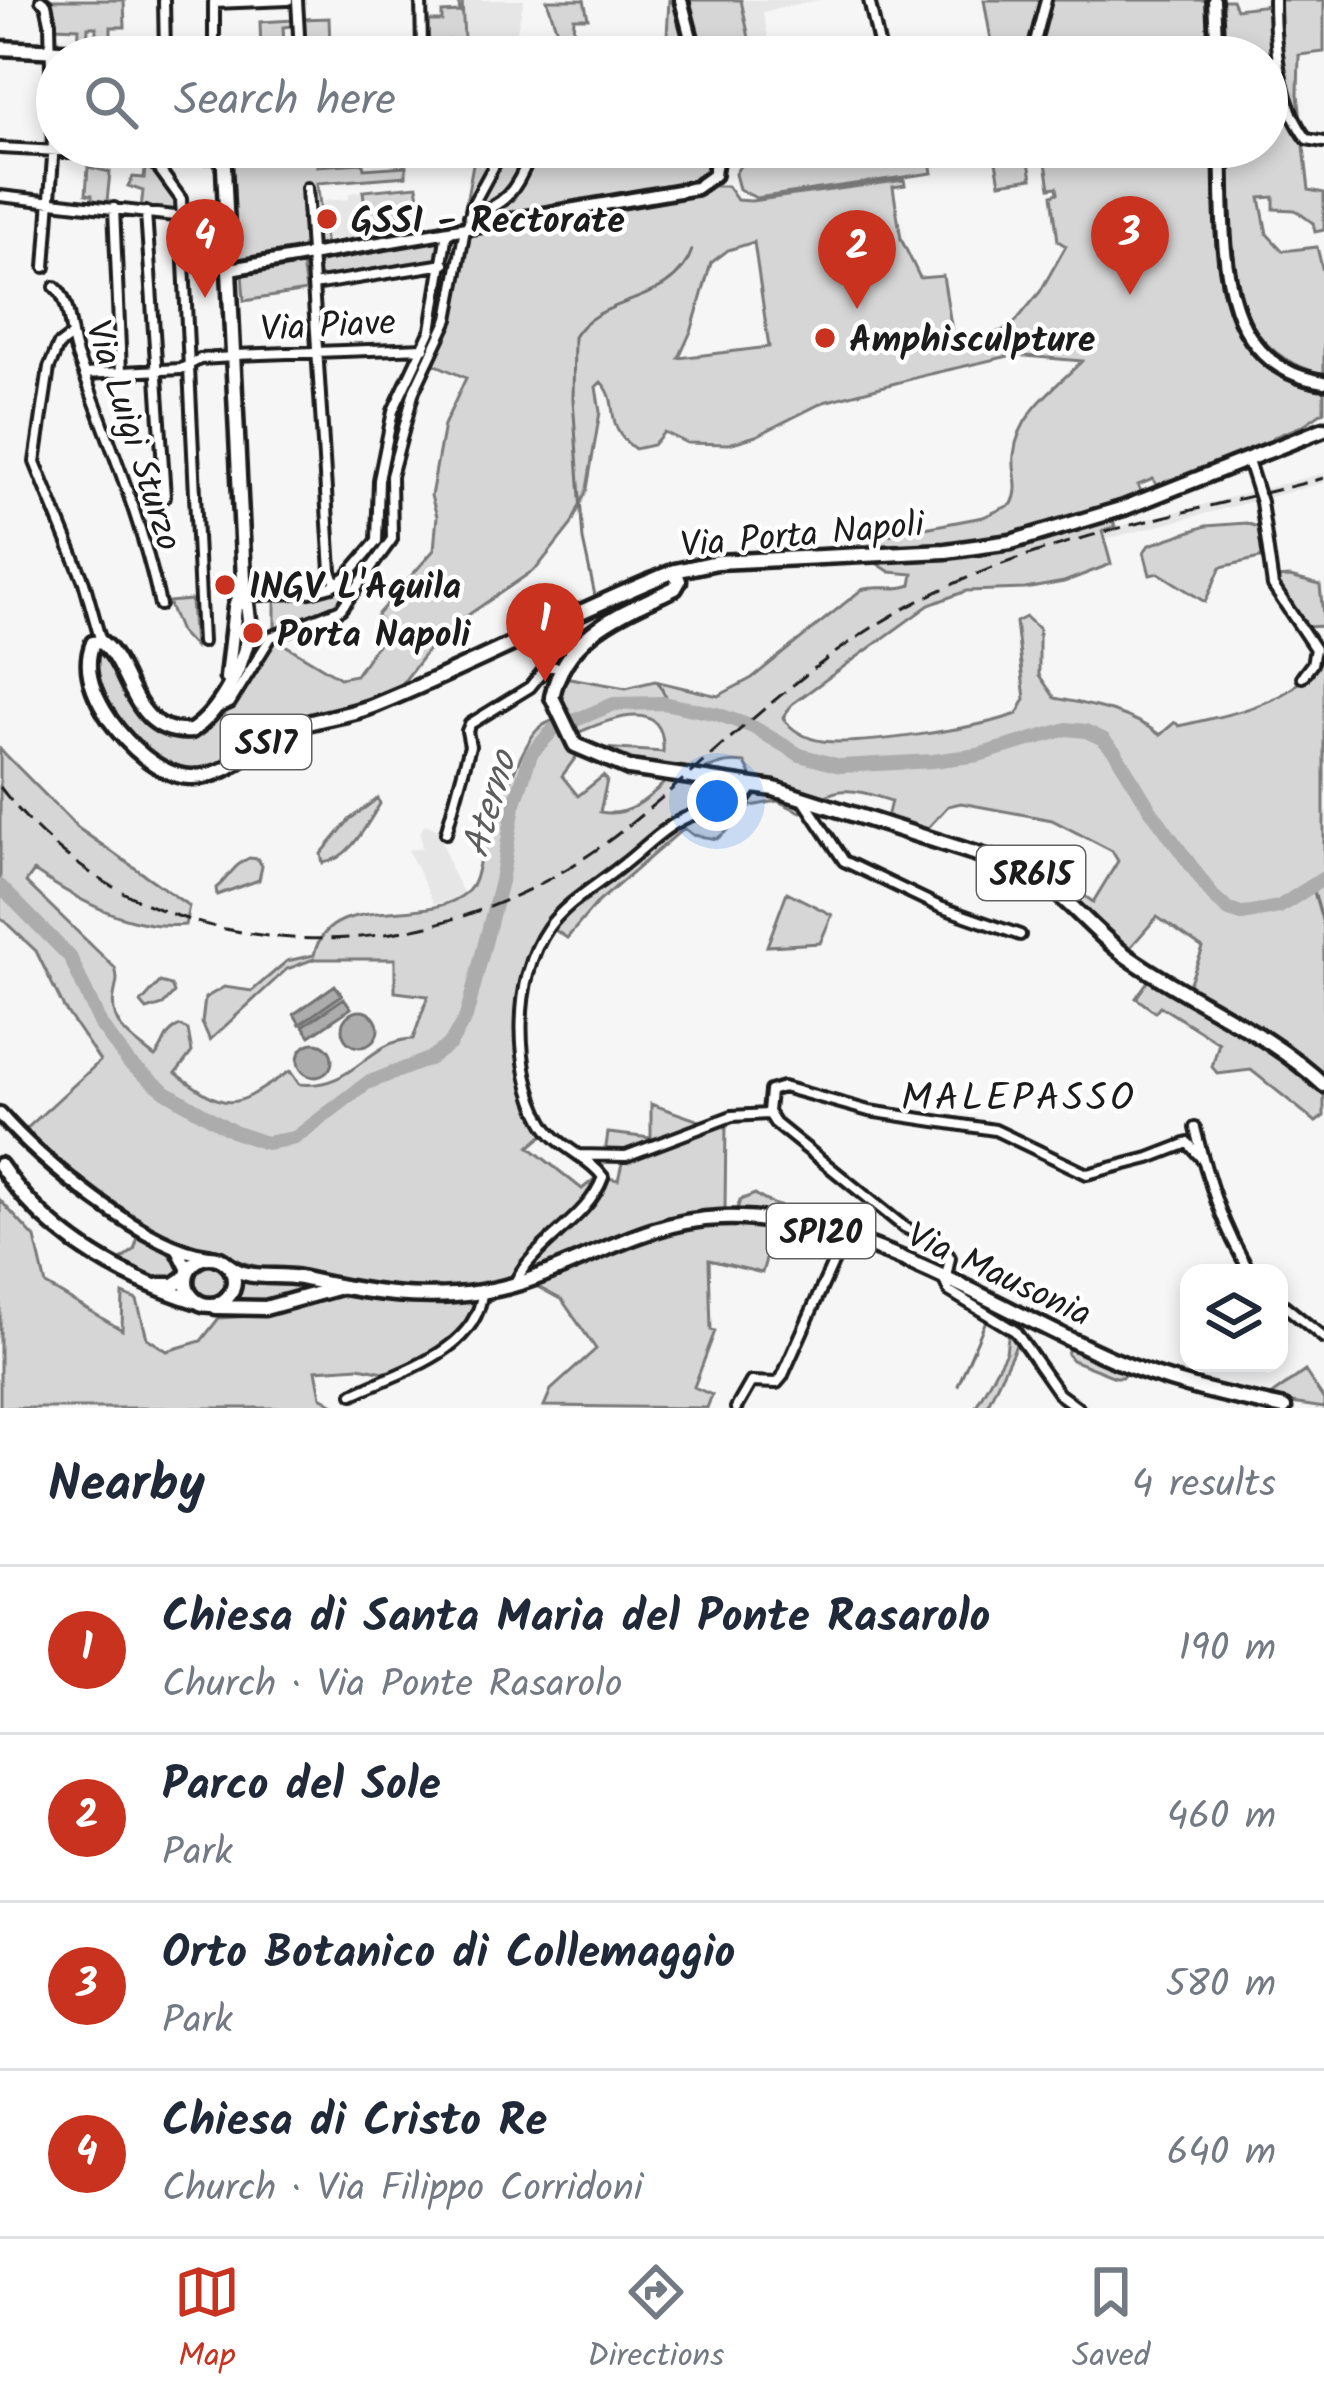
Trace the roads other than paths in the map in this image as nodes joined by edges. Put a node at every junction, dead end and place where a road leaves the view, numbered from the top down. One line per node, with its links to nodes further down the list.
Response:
1 (40, 0): 11 (street)
2 (164, 0): 12 (street)
3 (293, 0): 8 (street); 14 (street)
4 (421, 0): 15 (street)
5 (681, 0): 16 (main road)
6 (1214, 0): 19 (main road)
7 (1274, 0): 20 (street)
8 (214, 2): 13 (street)
9 (871, 2): 17 (street)
10 (1045, 4): 18 (street)
11 (51, 36)
12 (164, 36)
13 (213, 36)
14 (298, 36)
15 (422, 36)
16 (690, 36)
17 (878, 36)
18 (1037, 36)
19 (1215, 36)
20 (1276, 36)
21 (0, 48): 22 (main road)
22 (36, 49)
23 (1288, 97): 24 (street)
24 (1324, 142)
25 (0, 148): 26 (street)
26 (36, 151)
27 (52, 168): 36 (street)
28 (155, 168): 39 (street)
29 (224, 168): 45 (main road, SS17)
30 (494, 168): 40 (street)
31 (526, 168): 40 (street)
32 (715, 168): 40 (main road)
33 (1222, 168): 57 (main road)
34 (307, 188): 42 (street)
35 (0, 196): 36 (street)
36 (49, 200): 37 (street); 46 (street)
37 (114, 208): 38 (street); 55 (street)
38 (146, 212): 39 (street); 54 (street)
39 (184, 217): 43 (street)
40 (467, 224): 41 (main road); 70 (street)
41 (447, 232): 42 (main road); 44 (street)
42 (310, 256): 45 (main road); 47 (street)
43 (186, 262): 45 (street); 53 (street)
44 (444, 263): 47 (street); 50 (street)
45 (230, 265): 52 (main road, SS17)
46 (45, 267)
47 (313, 285): 51 (street)
48 (55, 287): 49 (street, Via Luigi Sturzo)
49 (70, 337): 56 (street, Via Luigi Sturzo); 65 (street)
50 (425, 348): 51 (street, Via Piave); 62 (street)
51 (318, 352): 52 (street, Via Piave); 62 (street)
52 (238, 356): 53 (street, Via Piave); 63 (main road, SS17)
53 (191, 364): 54 (street, Via Piave); 66 (street)
54 (157, 370): 55 (street, Via Piave); 60 (street)
55 (121, 372): 56 (street, Via Piave)
56 (84, 374): 64 (street, Via Luigi Sturzo)
57 (1324, 382)
58 (1324, 429): 59 (main road, Via Porta Napoli / SS17)
59 (1247, 459): 61 (main road, Via Porta Napoli / SS17); 68 (street)
60 (165, 497)
61 (675, 571): 65 (main road, Via Porta Napoli / SS17); 67 (main road, SR615)
62 (336, 584): 63 (street)
63 (243, 597): 69 (main road, SS17); 69 (main road, SS17)
64 (160, 605)
65 (101, 642): 70 (main road, SS17)
66 (202, 642)
67 (563, 667): 71 (main road, SR615); 73 (street)
68 (1302, 677)
69 (222, 694): 70 (main road, SS17)
70 (215, 709)
71 (754, 784): 72 (main road, SR615); 79 (street)
72 (804, 797): 74 (street); 75 (main road, SR615)
73 (446, 833)
74 (1019, 935)
75 (1324, 1085)
76 (0, 1114): 83 (main road)
77 (768, 1114): 79 (street); 80 (street); 89 (street)
78 (1195, 1128): 80 (street)
79 (578, 1156): 90 (street)
80 (1203, 1160): 85 (street)
81 (0, 1165): 86 (main road)
82 (844, 1238): 89 (main road, Via Mausonia / SP120); 90 (main road, Via Mausonia / SP120); 97 (street)
83 (170, 1242): 84 (main road); 88 (main road)
84 (209, 1256): 87 (main road); 88 (main road)
85 (1246, 1264)
86 (110, 1266): 88 (main road); 93 (main road, Via Mausonia)
87 (230, 1266): 91 (main road, Via Mausonia / SP120); 93 (main road)
88 (187, 1273): 93 (main road)
89 (946, 1280): 98 (street); 99 (main road, Via Mausonia / SP120)
90 (515, 1284): 92 (main road, Via Mausonia / SP120)
91 (338, 1288): 92 (main road, Via Mausonia / SP120); 93 (main road, Via Mausonia / SP120)
92 (482, 1291): 96 (street)
93 (201, 1303)
94 (1288, 1308): 95 (street)
95 (1324, 1338)
96 (353, 1394)
97 (736, 1408)
98 (1078, 1408)
99 (1285, 1408)

